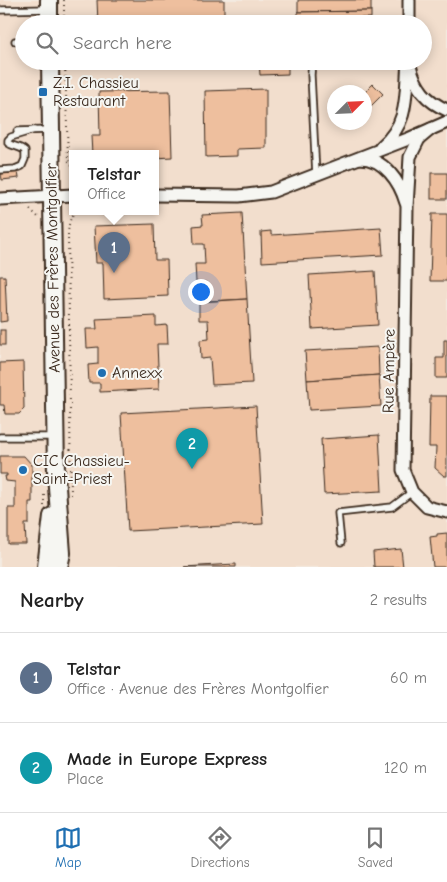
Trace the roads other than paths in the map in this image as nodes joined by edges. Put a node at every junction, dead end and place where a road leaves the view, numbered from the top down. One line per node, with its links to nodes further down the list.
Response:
1 (409, 0): 4 (street)
2 (0, 10): 3 (lane)
3 (49, 11)
4 (409, 15)
5 (50, 70): 13 (street, Avenue des Frères Montgolfier)
6 (311, 70): 18 (lane)
7 (408, 70): 15 (street)
8 (412, 70): 9 (street)
9 (447, 110)
10 (447, 122): 11 (street)
11 (431, 129): 15 (street); 23 (street, Rue Ampère)
12 (34, 130): 13 (lane); 14 (lane); 17 (lane)
13 (51, 130): 21 (street, Avenue des Frères Montgolfier)
14 (17, 131)
15 (374, 152): 16 (street)
16 (358, 158): 18 (street); 23 (street, Rue Ampère)
17 (0, 170)
18 (316, 174): 20 (street)
19 (69, 195): 21 (street)
20 (159, 195)
21 (52, 196): 22 (street); 24 (street, Avenue des Frères Montgolfier)
22 (0, 199)
23 (408, 207): 27 (street, Rue Ampère)
24 (55, 437): 25 (lane); 26 (street, Avenue des Frères Montgolfier)
25 (0, 438)
26 (56, 474): 30 (street, Avenue des Frères Montgolfier); 31 (street, Avenue des Frères Montgolfier)
27 (412, 492): 28 (street, Rue Ampère); 29 (lane)
28 (447, 512)
29 (341, 543)
30 (46, 567)
31 (59, 567)

